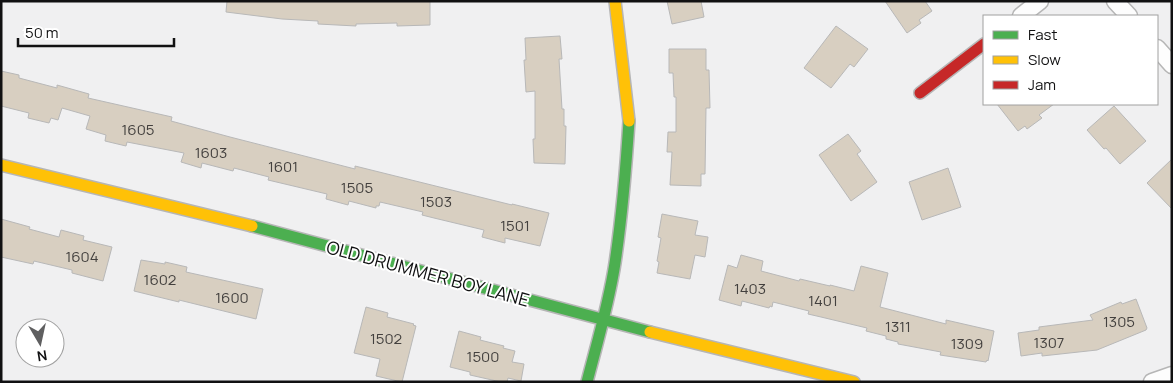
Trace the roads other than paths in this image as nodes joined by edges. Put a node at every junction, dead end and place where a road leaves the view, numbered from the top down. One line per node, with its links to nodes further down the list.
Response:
1 (615, 1): 11 (street)
2 (1040, 1): 4 (street)
3 (1116, 1): 5 (street)
4 (1022, 15)
5 (1128, 15)
6 (983, 45): 9 (street)
7 (1158, 49): 8 (street)
8 (1172, 65)
9 (920, 93)
10 (1, 165): 11 (street, OLD DRUMMER BOY LANE)
11 (603, 320): 13 (street); 14 (street, OLD DRUMMER BOY LANE)
12 (1172, 375): 15 (street)
13 (586, 382)
14 (854, 382)
15 (1152, 382)

